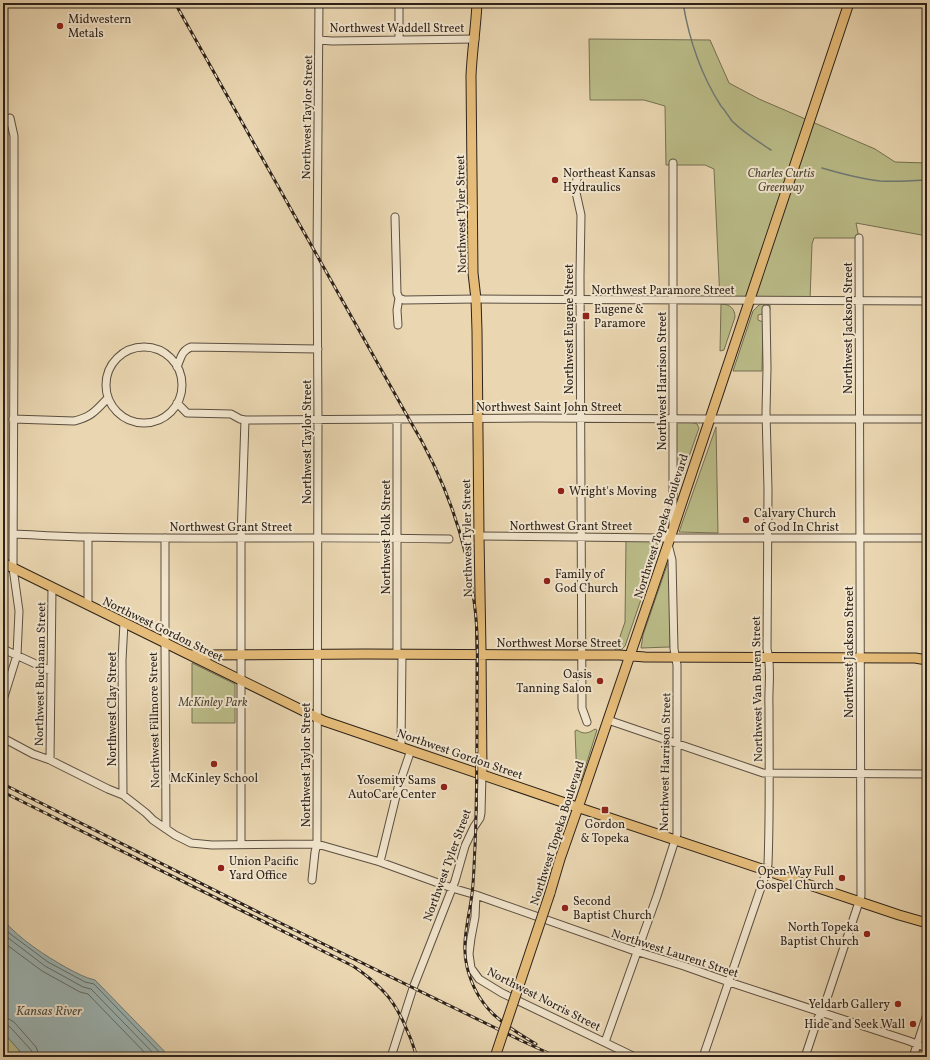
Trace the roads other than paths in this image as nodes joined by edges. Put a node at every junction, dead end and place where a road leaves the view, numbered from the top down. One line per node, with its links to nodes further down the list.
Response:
1 (319, 3): 6 (street, Northwest Taylor Street)
2 (399, 3): 7 (street)
3 (477, 3): 5 (main road, Northwest Tyler Street)
4 (849, 3): 17 (main road, Northwest Topeka Boulevard)
5 (475, 39): 7 (street, Northwest Waddell Street); 14 (main road, Northwest Tyler Street)
6 (319, 40): 7 (street, Northwest Waddell Street); 22 (street, Northwest Taylor Street)
7 (399, 40)
8 (10, 118): 28 (street)
9 (673, 163): 16 (street, Northwest Harrison Street)
10 (578, 175): 15 (street, Northwest Eugene Street)
11 (395, 218): 13 (street)
12 (859, 238): 18 (street, Northwest Jackson Street)
13 (399, 298): 14 (street, Northwest Paramore Street); 21 (street)
14 (476, 299): 15 (street, Northwest Paramore Street); 30 (main road, Northwest Tyler Street)
15 (580, 300): 16 (street, Northwest Paramore Street); 26 (street, Northwest Eugene Street)
16 (673, 300): 17 (street, Northwest Paramore Street); 27 (street, Northwest Harrison Street)
17 (749, 300): 18 (street, Northwest Paramore Street); 31 (main road, Northwest Topeka Boulevard)
18 (860, 301): 19 (street, Northwest Paramore Street); 33 (street, Northwest Jackson Street)
19 (927, 301)
20 (766, 309): 32 (street, Northwest Van Buren Street)
21 (398, 325)
22 (318, 349): 23 (street); 36 (street, Northwest Taylor Street)
23 (177, 367): 24 (street); 25 (street)
24 (108, 398): 25 (street); 28 (street)
25 (177, 403): 35 (street, Northwest Saint John Street)
26 (581, 418): 27 (street, Northwest Saint John Street); 30 (street, Northwest Saint John Street); 45 (street, Northwest Eugene Street)
27 (674, 418): 31 (street, Northwest Saint John Street); 37 (street, Northwest Harrison Street)
28 (13, 419): 38 (street)
29 (398, 419): 30 (street, Northwest Saint John Street); 36 (street, Northwest Saint John Street); 44 (street, Northwest Polk Street)
30 (477, 419): 39 (main road, Northwest Tyler Street)
31 (709, 419): 32 (street, Northwest Saint John Street); 37 (main road, Northwest Topeka Boulevard)
32 (766, 419): 33 (street, Northwest Saint John Street); 46 (street, Northwest Van Buren Street)
33 (860, 419): 34 (street, Northwest Saint John Street); 47 (street, Northwest Jackson Street)
34 (927, 419)
35 (245, 420): 36 (street, Northwest Saint John Street); 43 (street)
36 (318, 420): 41 (street, Northwest Taylor Street)
37 (673, 528): 50 (main road, Northwest Topeka Boulevard)
38 (14, 534): 40 (street, Northwest Grant Street); 52 (street)
39 (479, 536): 45 (street, Northwest Grant Street); 63 (main road, Northwest Tyler Street)
40 (88, 537): 42 (street, Northwest Grant Street); 54 (street)
41 (318, 537): 43 (street, Northwest Grant Street); 44 (street, Northwest Grant Street); 59 (street, Northwest Taylor Street)
42 (165, 538): 43 (street, Northwest Grant Street); 56 (street, Northwest Fillmore Street)
43 (241, 538): 58 (street)
44 (398, 538): 49 (street, Northwest Grant Street); 60 (street, Northwest Polk Street)
45 (582, 538): 50 (street, Northwest Grant Street); 64 (street, Northwest Eugene Street)
46 (767, 538): 47 (street, Northwest Grant Street); 50 (street, Northwest Grant Street); 67 (street, Northwest Van Buren Street)
47 (860, 538): 48 (street, Northwest Grant Street); 68 (street, Northwest Jackson Street)
48 (927, 538)
49 (449, 539)
50 (668, 541): 65 (main road, Northwest Topeka Boulevard); 66 (street, Northwest Harrison Street)
51 (3, 563): 52 (main road, Northwest Gordon Street)
52 (13, 568): 53 (main road, Northwest Gordon Street); 61 (street)
53 (52, 588): 54 (main road, Northwest Gordon Street); 70 (street, Northwest Buchanan Street)
54 (88, 605): 55 (main road, Northwest Gordon Street)
55 (124, 623): 56 (main road, Northwest Gordon Street); 85 (street, Northwest Clay Street)
56 (165, 643): 62 (main road, Northwest Gordon Street); 87 (street, Northwest Fillmore Street)
57 (3, 649): 61 (street)
58 (241, 654): 59 (main road, Northwest Morse Street); 62 (main road, Northwest Morse Street); 71 (street)
59 (318, 654): 60 (main road, Northwest Morse Street); 73 (street, Northwest Taylor Street)
60 (400, 654): 63 (main road, Northwest Morse Street); 78 (street, Northwest Polk Street)
61 (17, 655): 70 (street); 72 (street)
62 (190, 655): 71 (main road, Northwest Gordon Street)
63 (481, 655): 64 (main road, Northwest Morse Street); 82 (main road, Northwest Tyler Street)
64 (581, 655): 65 (main road, Northwest Morse Street); 75 (street, Northwest Eugene Street)
65 (630, 656): 66 (main road, Northwest Morse Street); 74 (main road, Northwest Topeka Boulevard)
66 (675, 657): 67 (main road, Northwest Morse Street); 77 (street, Northwest Harrison Street)
67 (769, 657): 68 (main road, Northwest Morse Street); 81 (street, Northwest Van Buren Street)
68 (860, 658): 69 (main road, Northwest Morse Street); 83 (street, Northwest Jackson Street)
69 (927, 660)
70 (51, 670): 80 (street, Northwest Buchanan Street)
71 (241, 680): 73 (main road, Northwest Gordon Street); 89 (street)
72 (3, 700)
73 (317, 718): 78 (main road, Northwest Gordon Street); 90 (street, Northwest Taylor Street)
74 (608, 720): 77 (street); 86 (main road, Northwest Topeka Boulevard)
75 (587, 722)
76 (3, 738): 80 (street)
77 (677, 744): 81 (street); 88 (street, Northwest Harrison Street)
78 (401, 747): 79 (main road, Northwest Gordon Street)
79 (411, 750): 82 (main road, Northwest Gordon Street); 91 (street)
80 (50, 760): 85 (street)
81 (769, 773): 83 (street); 92 (street, Northwest Van Buren Street)
82 (482, 774): 86 (main road, Northwest Gordon Street); 94 (street, Northwest Tyler Street)
83 (861, 774): 84 (street); 96 (street, Northwest Jackson Street)
84 (927, 774)
85 (123, 795): 87 (street)
86 (578, 808): 88 (main road, Northwest Gordon Street); 106 (main road, Northwest Topeka Boulevard, bridge)
87 (166, 829): 89 (street)
88 (675, 840): 92 (main road, Northwest Gordon Street); 98 (street, Northwest Harrison Street)
89 (241, 844): 90 (street, Northwest Laurent Street)
90 (317, 844): 91 (street, Northwest Laurent Street); 93 (street, Northwest Taylor Street)
91 (380, 862): 94 (street, Northwest Laurent Street)
92 (767, 870): 96 (main road, Northwest Gordon Street); 99 (street, Northwest Van Buren Street)
93 (312, 880)
94 (452, 888): 95 (street, Northwest Laurent Street); 105 (street, Northwest Tyler Street)
95 (476, 895): 98 (street, Northwest Laurent Street); 102 (street, Northwest Norris Street)
96 (859, 901): 97 (main road, Northwest Gordon Street); 100 (street, Northwest Jackson Street)
97 (927, 923)
98 (636, 952): 99 (street, Northwest Laurent Street); 102 (street, Northwest Harrison Street)
99 (729, 982): 100 (street, Northwest Laurent Street); 108 (street, Northwest Van Buren Street)
100 (822, 1013): 103 (street, Northwest Laurent Street); 109 (street, Northwest Jackson Street)
101 (927, 1014): 103 (street)
102 (605, 1042): 107 (street, Northwest Norris Street)
103 (917, 1044): 104 (street, Northwest Laurent Street); 110 (street)
104 (927, 1048)
105 (391, 1057)
106 (495, 1057)
107 (635, 1057)
108 (703, 1057)
109 (805, 1057)
110 (913, 1057)

